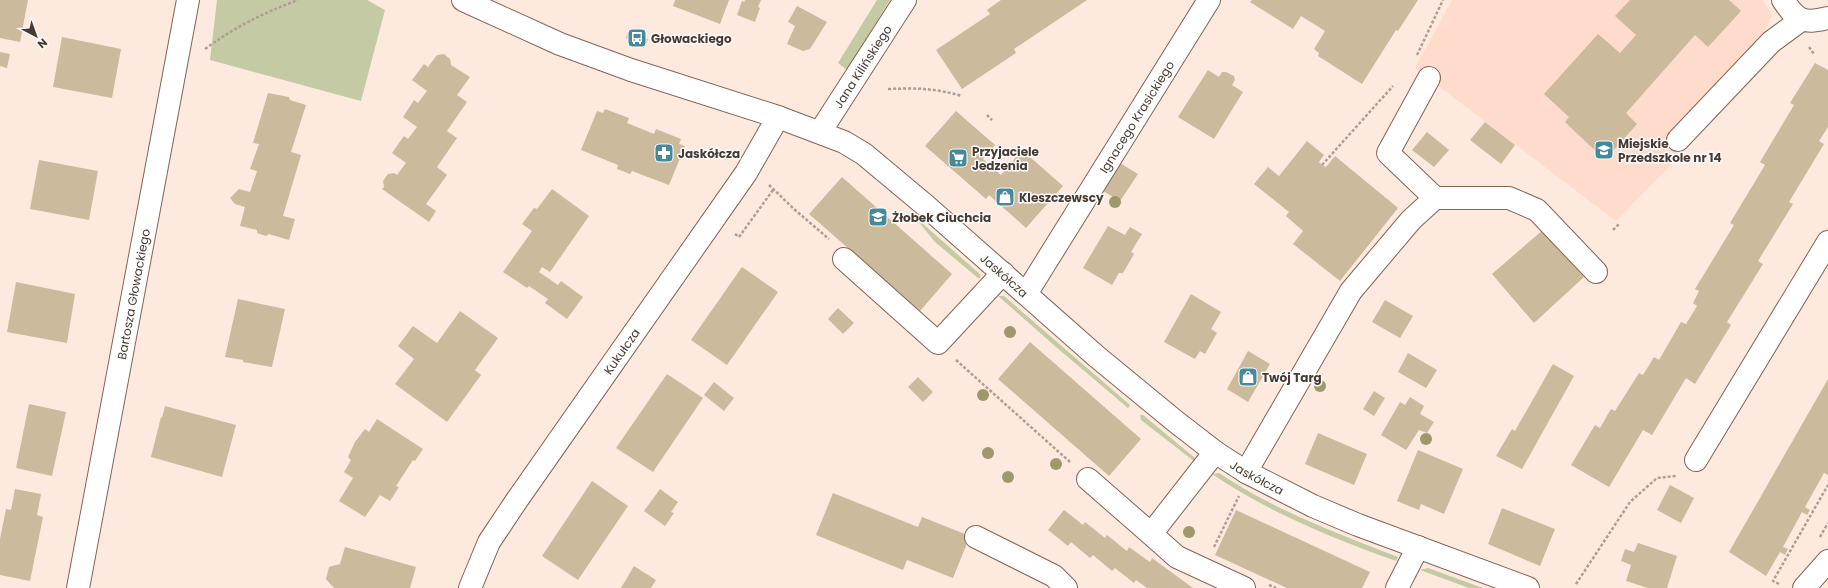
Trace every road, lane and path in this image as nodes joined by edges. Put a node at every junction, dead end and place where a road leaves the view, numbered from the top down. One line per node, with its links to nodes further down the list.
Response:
1 (188, 0): 45 (street, Bartosza Głowackiego)
2 (298, 0): 10 (path)
3 (463, 0): 17 (street, Jaskółcza)
4 (905, 0): 19 (street, Jana Kilińskiego)
5 (1209, 0): 30 (street, Ignacego Krasickiego)
6 (1443, 0): 11 (path)
7 (1783, 0): 9 (street)
8 (1828, 18): 9 (street)
9 (1801, 20): 20 (street)
10 (204, 49)
11 (1414, 60)
12 (1429, 78): 23 (street)
13 (1396, 84): 21 (path)
14 (888, 89): 15 (path)
15 (962, 96)
16 (987, 115): 18 (path)
17 (778, 117): 19 (street, Jaskółcza); 46 (street, Kukułcza)
18 (992, 120)
19 (820, 132): 29 (street, Jaskółcza)
20 (1678, 140)
21 (1322, 165)
22 (764, 181): 27 (path)
23 (1435, 198): 28 (street); 34 (street)
24 (1620, 222): 25 (path)
25 (1613, 230)
26 (1828, 242): 33 (street)
27 (844, 259): 31 (street)
28 (1596, 272)
29 (1003, 274): 30 (street, Jaskółcza); 31 (street)
30 (1026, 294): 32 (street, Jaskółcza)
31 (938, 343): 35 (path)
32 (1215, 452): 34 (street, Jaskółcza); 39 (street)
33 (1696, 460): 44 (path)
34 (1246, 472): 41 (street, Jaskółcza)
35 (1088, 479): 39 (street)
36 (1828, 485): 43 (path)
37 (1239, 496): 38 (path)
38 (1232, 510)
39 (1151, 534): 48 (street)
40 (976, 537): 47 (street)
41 (1418, 547): 49 (street); 50 (street, Jaskółcza)
42 (1828, 561): 51 (street)
43 (1773, 581)
44 (1576, 584)
45 (78, 588)
46 (470, 588)
47 (1066, 588)
48 (1244, 588)
49 (1397, 588)
50 (1528, 588)
51 (1804, 588)

